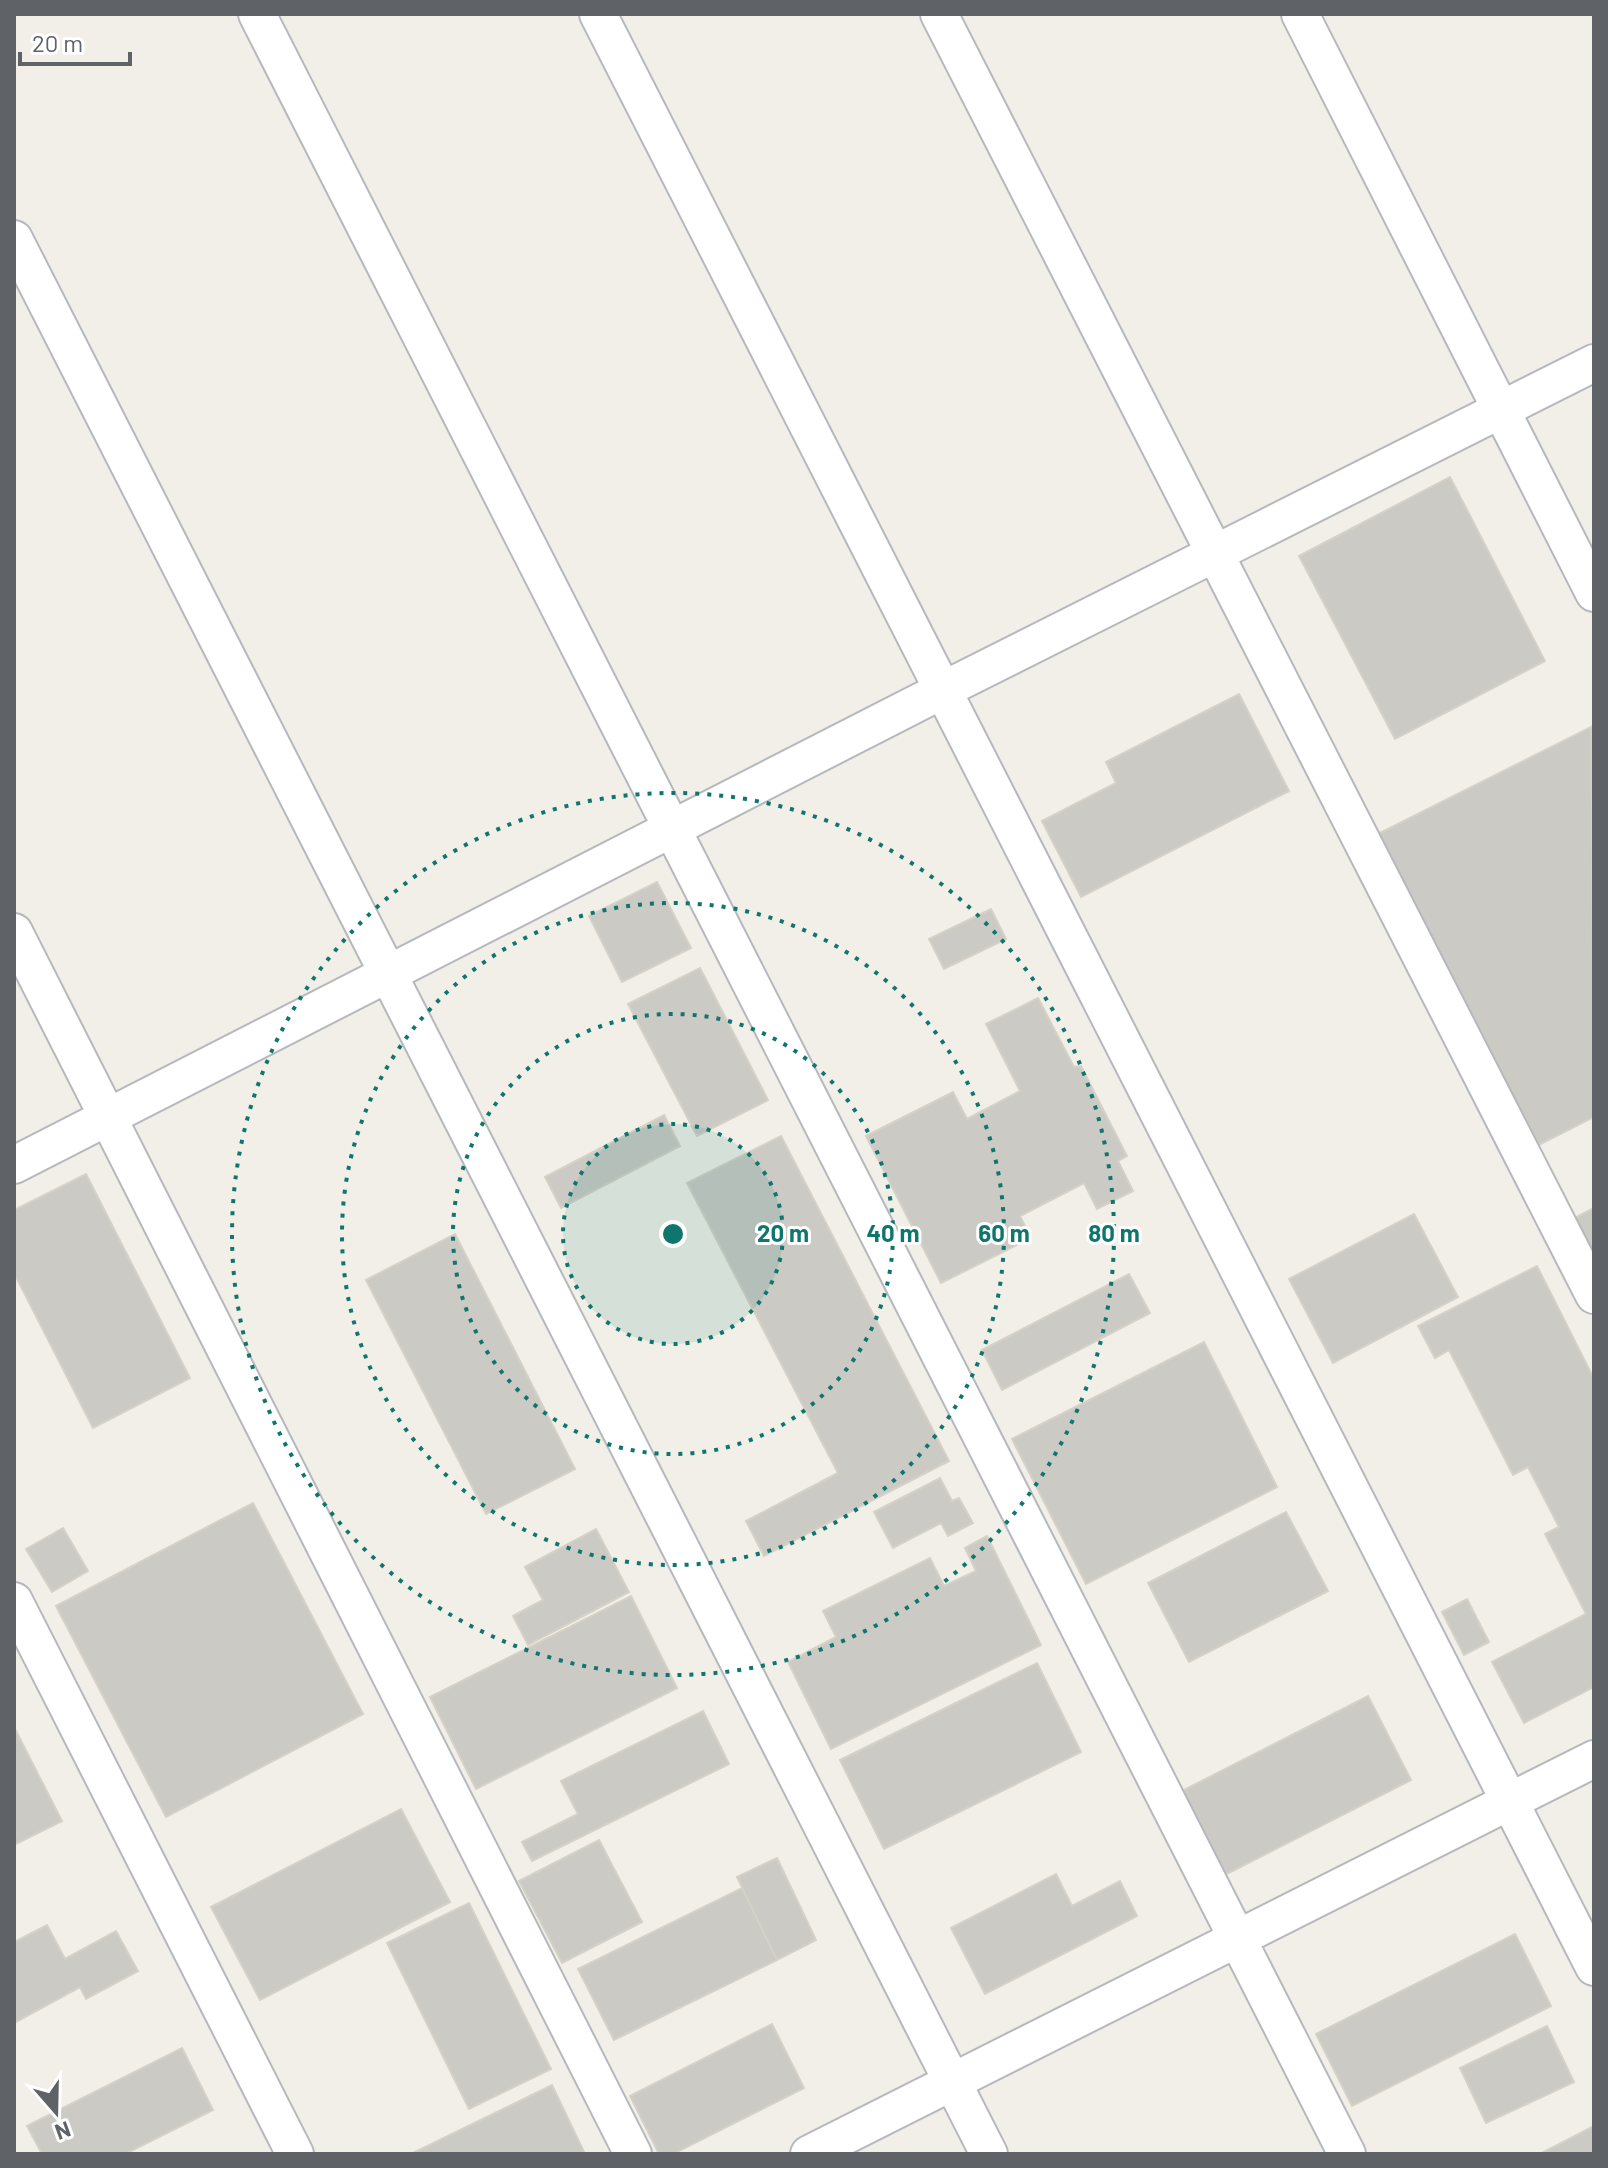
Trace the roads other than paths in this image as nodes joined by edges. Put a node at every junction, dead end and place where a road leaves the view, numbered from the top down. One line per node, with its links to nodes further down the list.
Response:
1 (257, 14): 11 (street)
2 (598, 14): 10 (street)
3 (939, 14): 8 (street)
4 (1300, 14): 7 (street)
5 (14, 239): 13 (street)
6 (1594, 363): 7 (street)
7 (1501, 410): 8 (street); 9 (street)
8 (1215, 552): 10 (street); 16 (street)
9 (1594, 593)
10 (943, 690): 11 (street); 19 (street)
11 (672, 830): 13 (street); 20 (street)
12 (14, 932): 14 (street)
13 (390, 975): 14 (street); 22 (street)
14 (107, 1118): 15 (street); 24 (street)
15 (14, 1165)
16 (1594, 1295)
17 (14, 1601): 23 (street)
18 (1594, 1759): 19 (street)
19 (1511, 1801): 20 (street); 21 (street)
20 (1238, 1940): 22 (street); 27 (street)
21 (1594, 1967)
22 (952, 2081): 25 (street); 26 (street)
23 (295, 2154)
24 (633, 2154)
25 (809, 2154)
26 (989, 2154)
27 (1347, 2154)

